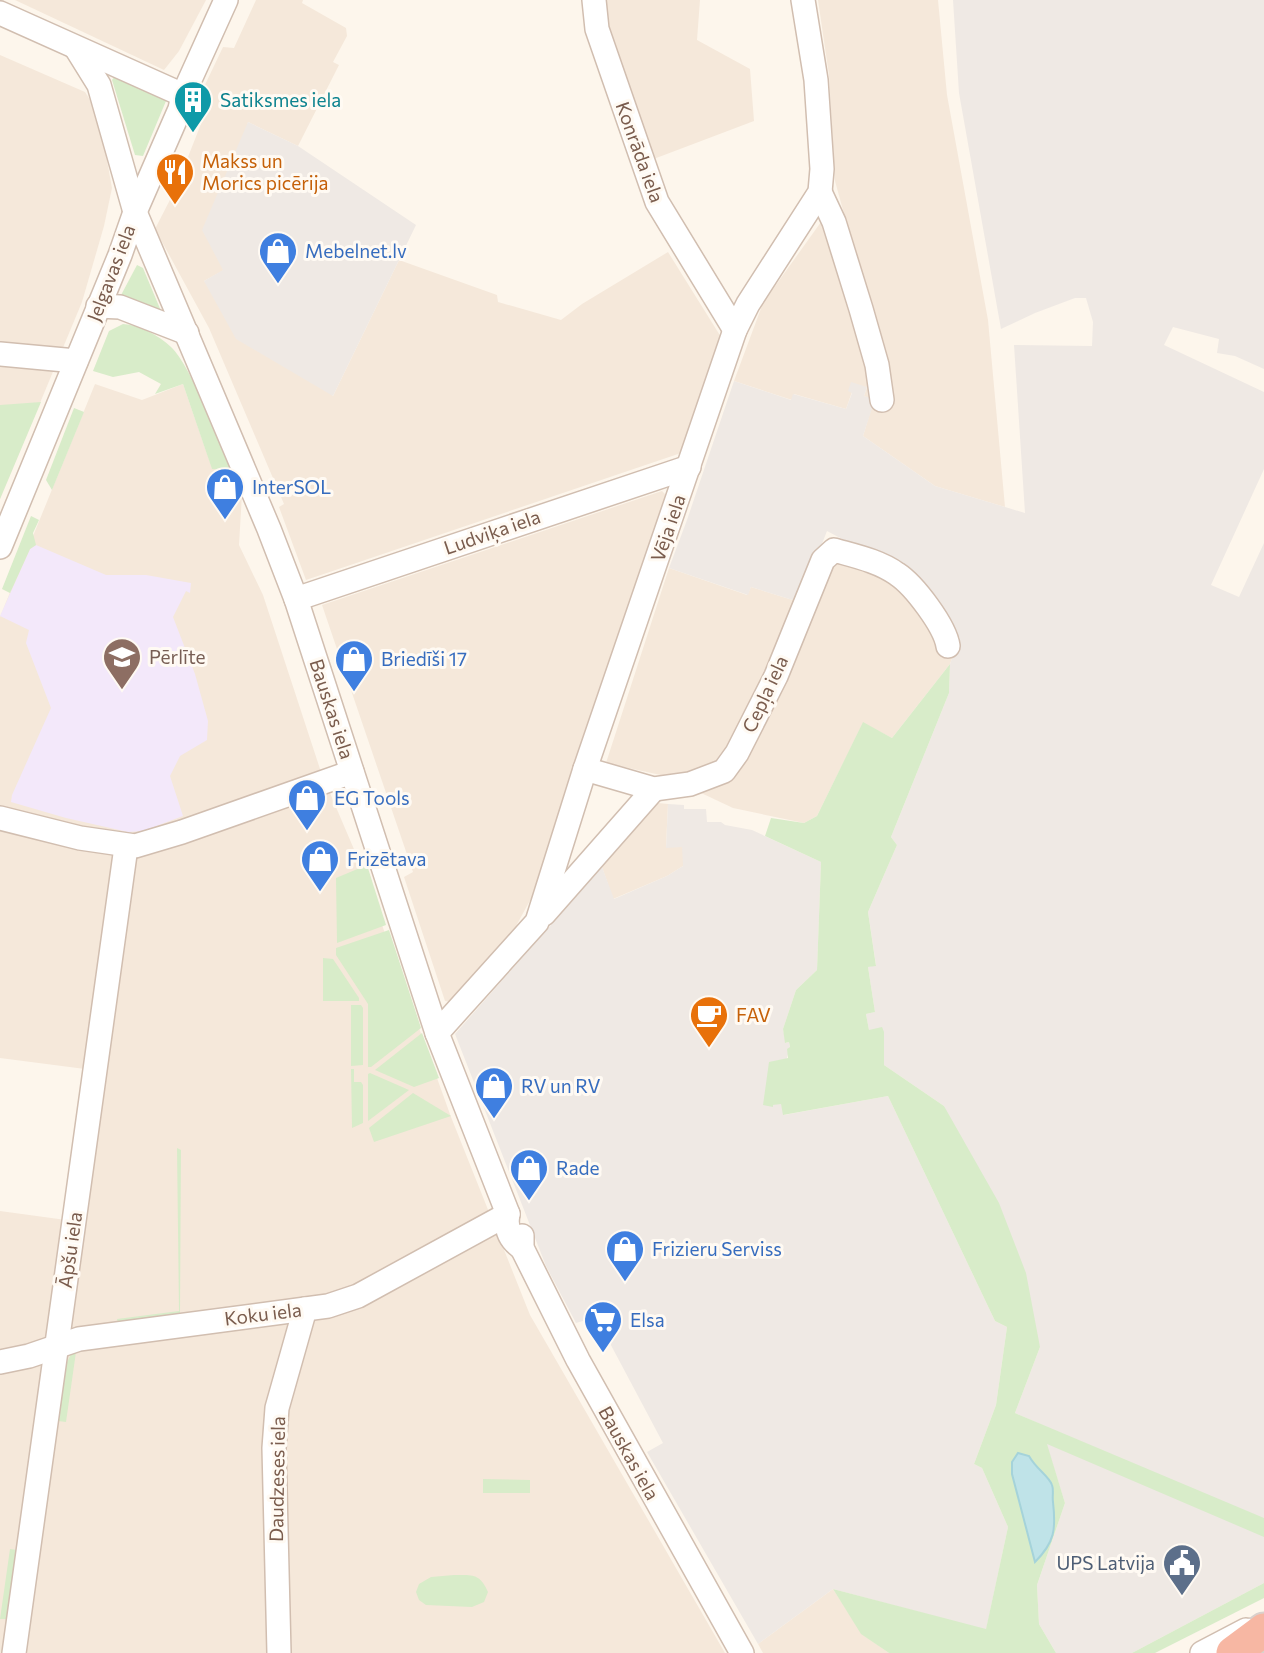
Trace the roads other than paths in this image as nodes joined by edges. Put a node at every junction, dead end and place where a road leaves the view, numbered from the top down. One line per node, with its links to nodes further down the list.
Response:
1 (226, 0): 6 (street, Jelgavas iela)
2 (594, 0): 10 (street, Konrāda iela)
3 (803, 0): 7 (street)
4 (0, 13): 5 (street)
5 (76, 48): 6 (street); 8 (street)
6 (183, 95): 8 (street, Jelgavas iela)
7 (820, 192): 10 (street, Vēja iela); 14 (street)
8 (135, 212): 9 (street, Jelgavas iela); 11 (street, Bauskas iela)
9 (98, 306): 11 (street); 13 (street, Jelgavas iela)
10 (735, 330): 15 (street, Vēja iela)
11 (187, 333): 17 (street, Bauskas iela)
12 (0, 354): 13 (street)
13 (76, 361): 16 (street, Jelgavas iela)
14 (882, 400)
15 (689, 467): 17 (street, Ludviķa iela); 19 (street, Vēja iela)
16 (0, 547)
17 (296, 599): 20 (street, Bauskas iela)
18 (948, 646): 21 (street, Cepļa iela)
19 (586, 769): 21 (street, Cepļa iela); 24 (street, Vēja iela)
20 (352, 772): 23 (street); 25 (street, Bauskas iela)
21 (654, 789): 24 (street)
22 (0, 818): 23 (street)
23 (126, 847): 28 (street, Āpšu iela)
24 (537, 922): 25 (street, Vēja iela)
25 (438, 1033): 26 (street, Bauskas iela)
26 (508, 1214): 27 (street, Koku iela); 34 (street, Bauskas iela)
27 (305, 1309): 28 (street, Koku iela); 33 (street, Daudzeses iela)
28 (57, 1346): 29 (street, Koku iela); 32 (street, Āpšu iela)
29 (0, 1362)
30 (1264, 1620): 35 (street)
31 (1264, 1630): 36 (highway)
32 (14, 1653)
33 (279, 1653)
34 (742, 1653)
35 (1202, 1653)
36 (1233, 1653)

